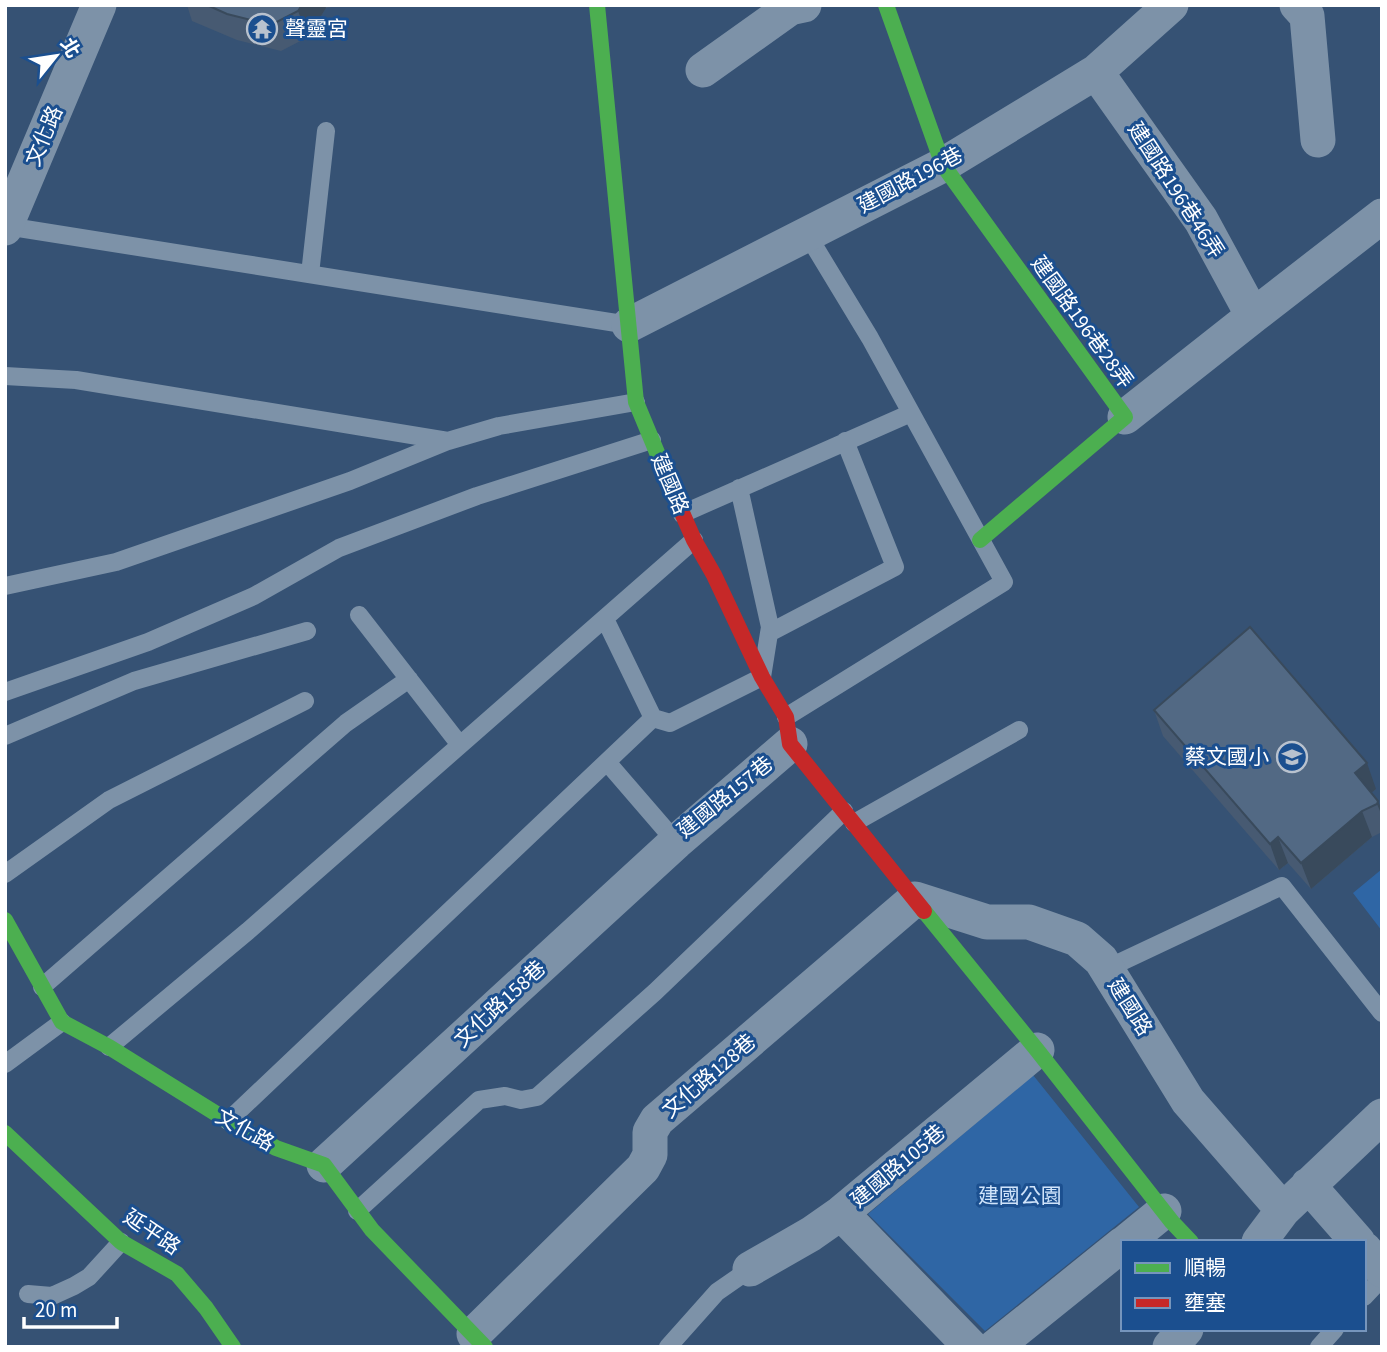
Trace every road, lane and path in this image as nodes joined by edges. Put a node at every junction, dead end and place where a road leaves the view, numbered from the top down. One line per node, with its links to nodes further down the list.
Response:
1 (99, 5): 13 (street, 文化路)
2 (597, 5): 17 (street, 建國路)
3 (804, 5): 7 (street)
4 (886, 5): 11 (street, 建國路196巷28弄)
5 (1171, 5): 8 (street, 建國路196巷)
6 (1297, 5): 10 (street)
7 (703, 70)
8 (1096, 72): 11 (street, 建國路196巷); 16 (street, 建國路196巷46弄)
9 (326, 131): 15 (lane)
10 (1318, 140)
11 (943, 165): 14 (street, 建國路196巷); 21 (street, 建國路196巷28弄)
12 (1382, 216): 16 (street)
13 (6, 227): 15 (lane)
14 (807, 234): 17 (street, 建國路196巷); 20 (lane)
15 (310, 274): 17 (lane)
16 (1253, 316): 21 (street)
17 (629, 325): 19 (street, 建國路)
18 (5, 376): 23 (lane)
19 (636, 402): 22 (street, 建國路); 23 (lane)
20 (911, 413): 24 (lane); 28 (lane)
21 (1125, 417): 28 (street, 建國路196巷28弄)
22 (652, 440): 26 (street, 建國路); 36 (lane)
23 (448, 441): 29 (lane)
24 (845, 441): 25 (lane); 33 (lane)
25 (739, 488): 26 (lane); 33 (lane)
26 (682, 513): 27 (street, 建國路)
27 (694, 540): 31 (lane); 34 (street, 建國路)
28 (980, 540): 40 (lane)
29 (5, 586)
30 (359, 615): 35 (lane)
31 (605, 619): 38 (lane); 42 (lane)
32 (307, 631): 41 (lane)
33 (769, 633): 34 (lane)
34 (762, 677): 38 (lane); 40 (street, 建國路)
35 (409, 679): 42 (lane); 50 (lane)
36 (5, 692)
37 (306, 701): 46 (lane)
38 (653, 718): 43 (lane)
39 (1019, 730): 44 (lane)
40 (788, 731): 44 (street, 建國路); 45 (street, 建國路157巷)
41 (5, 736)
42 (460, 746): 53 (lane)
43 (607, 762): 45 (lane, 建國路157巷); 57 (lane)
44 (849, 817): 47 (street, 建國路); 63 (lane)
45 (676, 842): 59 (street, 文化路158巷)
46 (5, 874)
47 (915, 899): 49 (street, 建國路); 54 (street, 建國路); 79 (street, 文化路128巷)
48 (5, 920): 50 (street)
49 (1106, 969): 51 (lane); 61 (street, 建國路)
50 (42, 986): 52 (street)
51 (1382, 1013)
52 (62, 1022): 53 (street, 文化路); 55 (lane)
53 (109, 1047): 57 (street, 文化路)
54 (1037, 1050): 62 (street, 建國路); 64 (street, 建國路105巷)
55 (5, 1065)
56 (1382, 1116): 60 (street)
57 (228, 1122): 59 (street, 文化路)
58 (8, 1141): 69 (street, 延平路)
59 (324, 1165): 63 (street)
60 (1308, 1185): 61 (street); 68 (street)
61 (1283, 1210): 67 (street)
62 (1164, 1211): 65 (street); 66 (street, 建國路)
63 (357, 1212): 79 (street)
64 (841, 1213): 72 (street, 建國路105巷); 82 (street)
65 (1128, 1240)
66 (1189, 1240)
67 (1260, 1240)
68 (1356, 1240)
69 (121, 1242): 75 (lane); 80 (street, 延平路)
70 (1121, 1245): 83 (street)
71 (1366, 1252): 73 (street)
72 (750, 1269): 81 (lane)
73 (1382, 1270)
74 (1382, 1278): 76 (lane)
75 (28, 1294)
76 (1366, 1295)
77 (1183, 1331): 84 (street)
78 (1333, 1331): 85 (lane)
79 (479, 1341)
80 (233, 1347)
81 (668, 1347)
82 (971, 1347)
83 (995, 1347)
84 (1170, 1347)
85 (1319, 1347)

